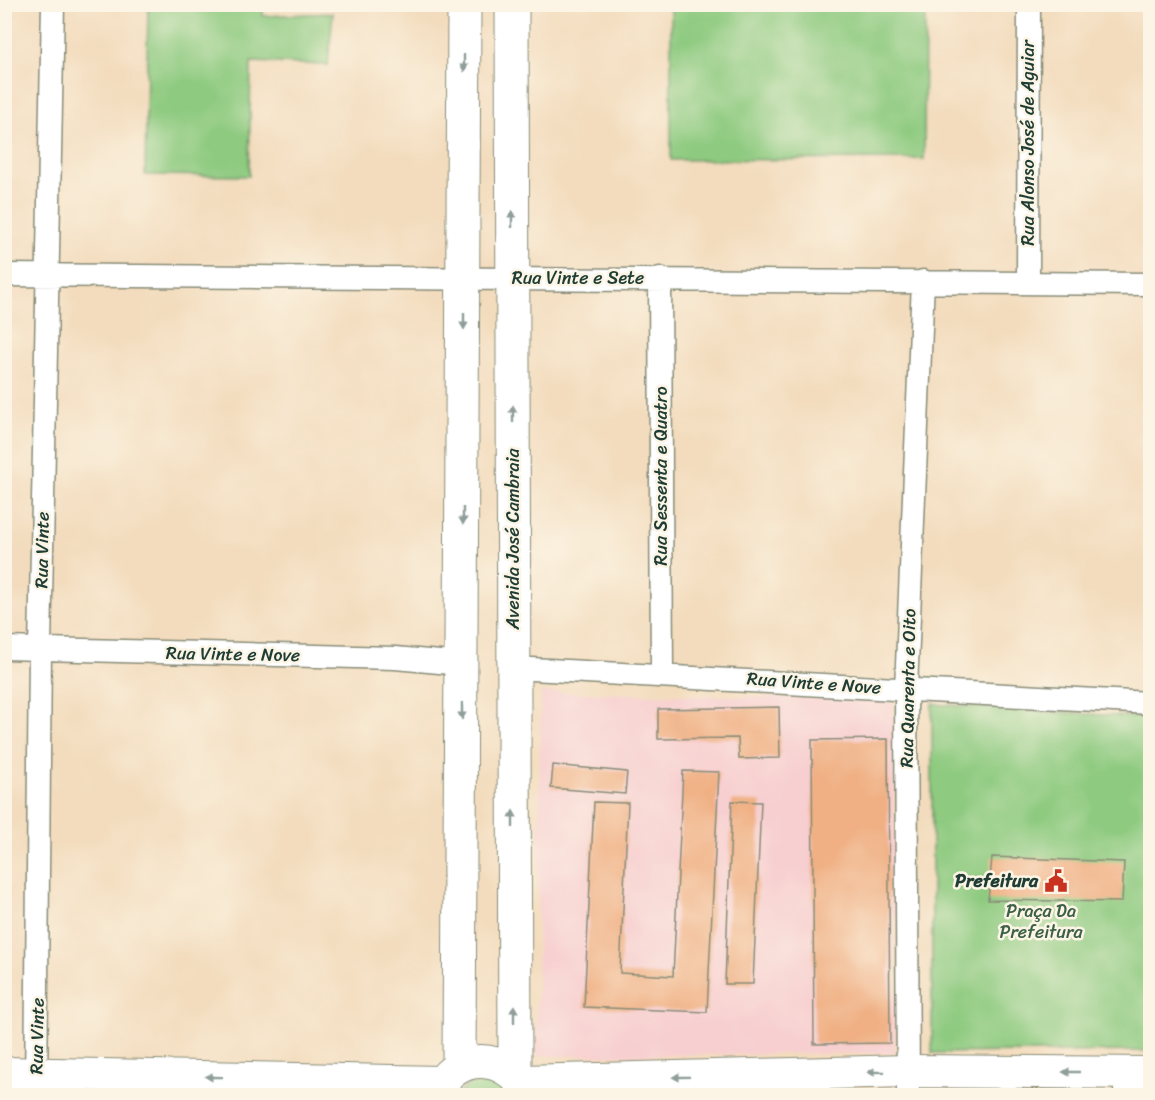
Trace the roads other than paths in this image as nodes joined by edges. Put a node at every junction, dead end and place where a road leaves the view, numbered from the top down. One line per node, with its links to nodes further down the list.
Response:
1 (53, 4): 6 (street, Rua Vinte)
2 (464, 4): 7 (main road, one-way to 7)
3 (512, 4): 8 (main road, Avenida José Cambraia, one-way to 3)
4 (1029, 4): 11 (street, Rua Alonso José de Aguiar)
5 (4, 275): 6 (street, Rua Vinte e Sete)
6 (48, 275): 7 (street, Rua Vinte e Sete); 14 (street, Rua Vinte)
7 (464, 277): 8 (street, Rua Vinte e Sete); 15 (main road, one-way to 15)
8 (513, 278): 9 (street, Rua Vinte e Sete); 16 (main road, Avenida José Cambraia, one-way to 8)
9 (660, 279): 10 (street, Rua Vinte e Sete); 17 (street, Rua Sessenta e Quatro)
10 (923, 281): 11 (street, Rua Vinte e Sete); 18 (street, Rua Quarenta e Oito)
11 (1028, 281): 12 (street, Rua Vinte e Sete)
12 (1150, 284)
13 (4, 648): 14 (street, Rua Vinte e Nove)
14 (40, 649): 15 (street, Rua Vinte e Nove); 24 (street, Rua Vinte)
15 (462, 664): 25 (main road, one-way to 25)
16 (513, 668): 17 (street, Rua Vinte e Nove); 22 (main road, Avenida José Cambraia, one-way to 16)
17 (662, 674): 18 (street, Rua Vinte e Nove)
18 (906, 689): 19 (street, Rua Vinte e Nove); 23 (street, Rua Quarenta e Oito)
19 (1150, 703)
20 (4, 1072): 24 (street)
21 (1133, 1080): 23 (street, one-way to 23)
22 (522, 1083): 25 (main road); 27 (street)
23 (907, 1083): 26 (street, one-way to 26)
24 (37, 1084): 25 (street, one-way to 24)
25 (432, 1084)
26 (718, 1086): 27 (street, one-way to 27)
27 (571, 1088)

